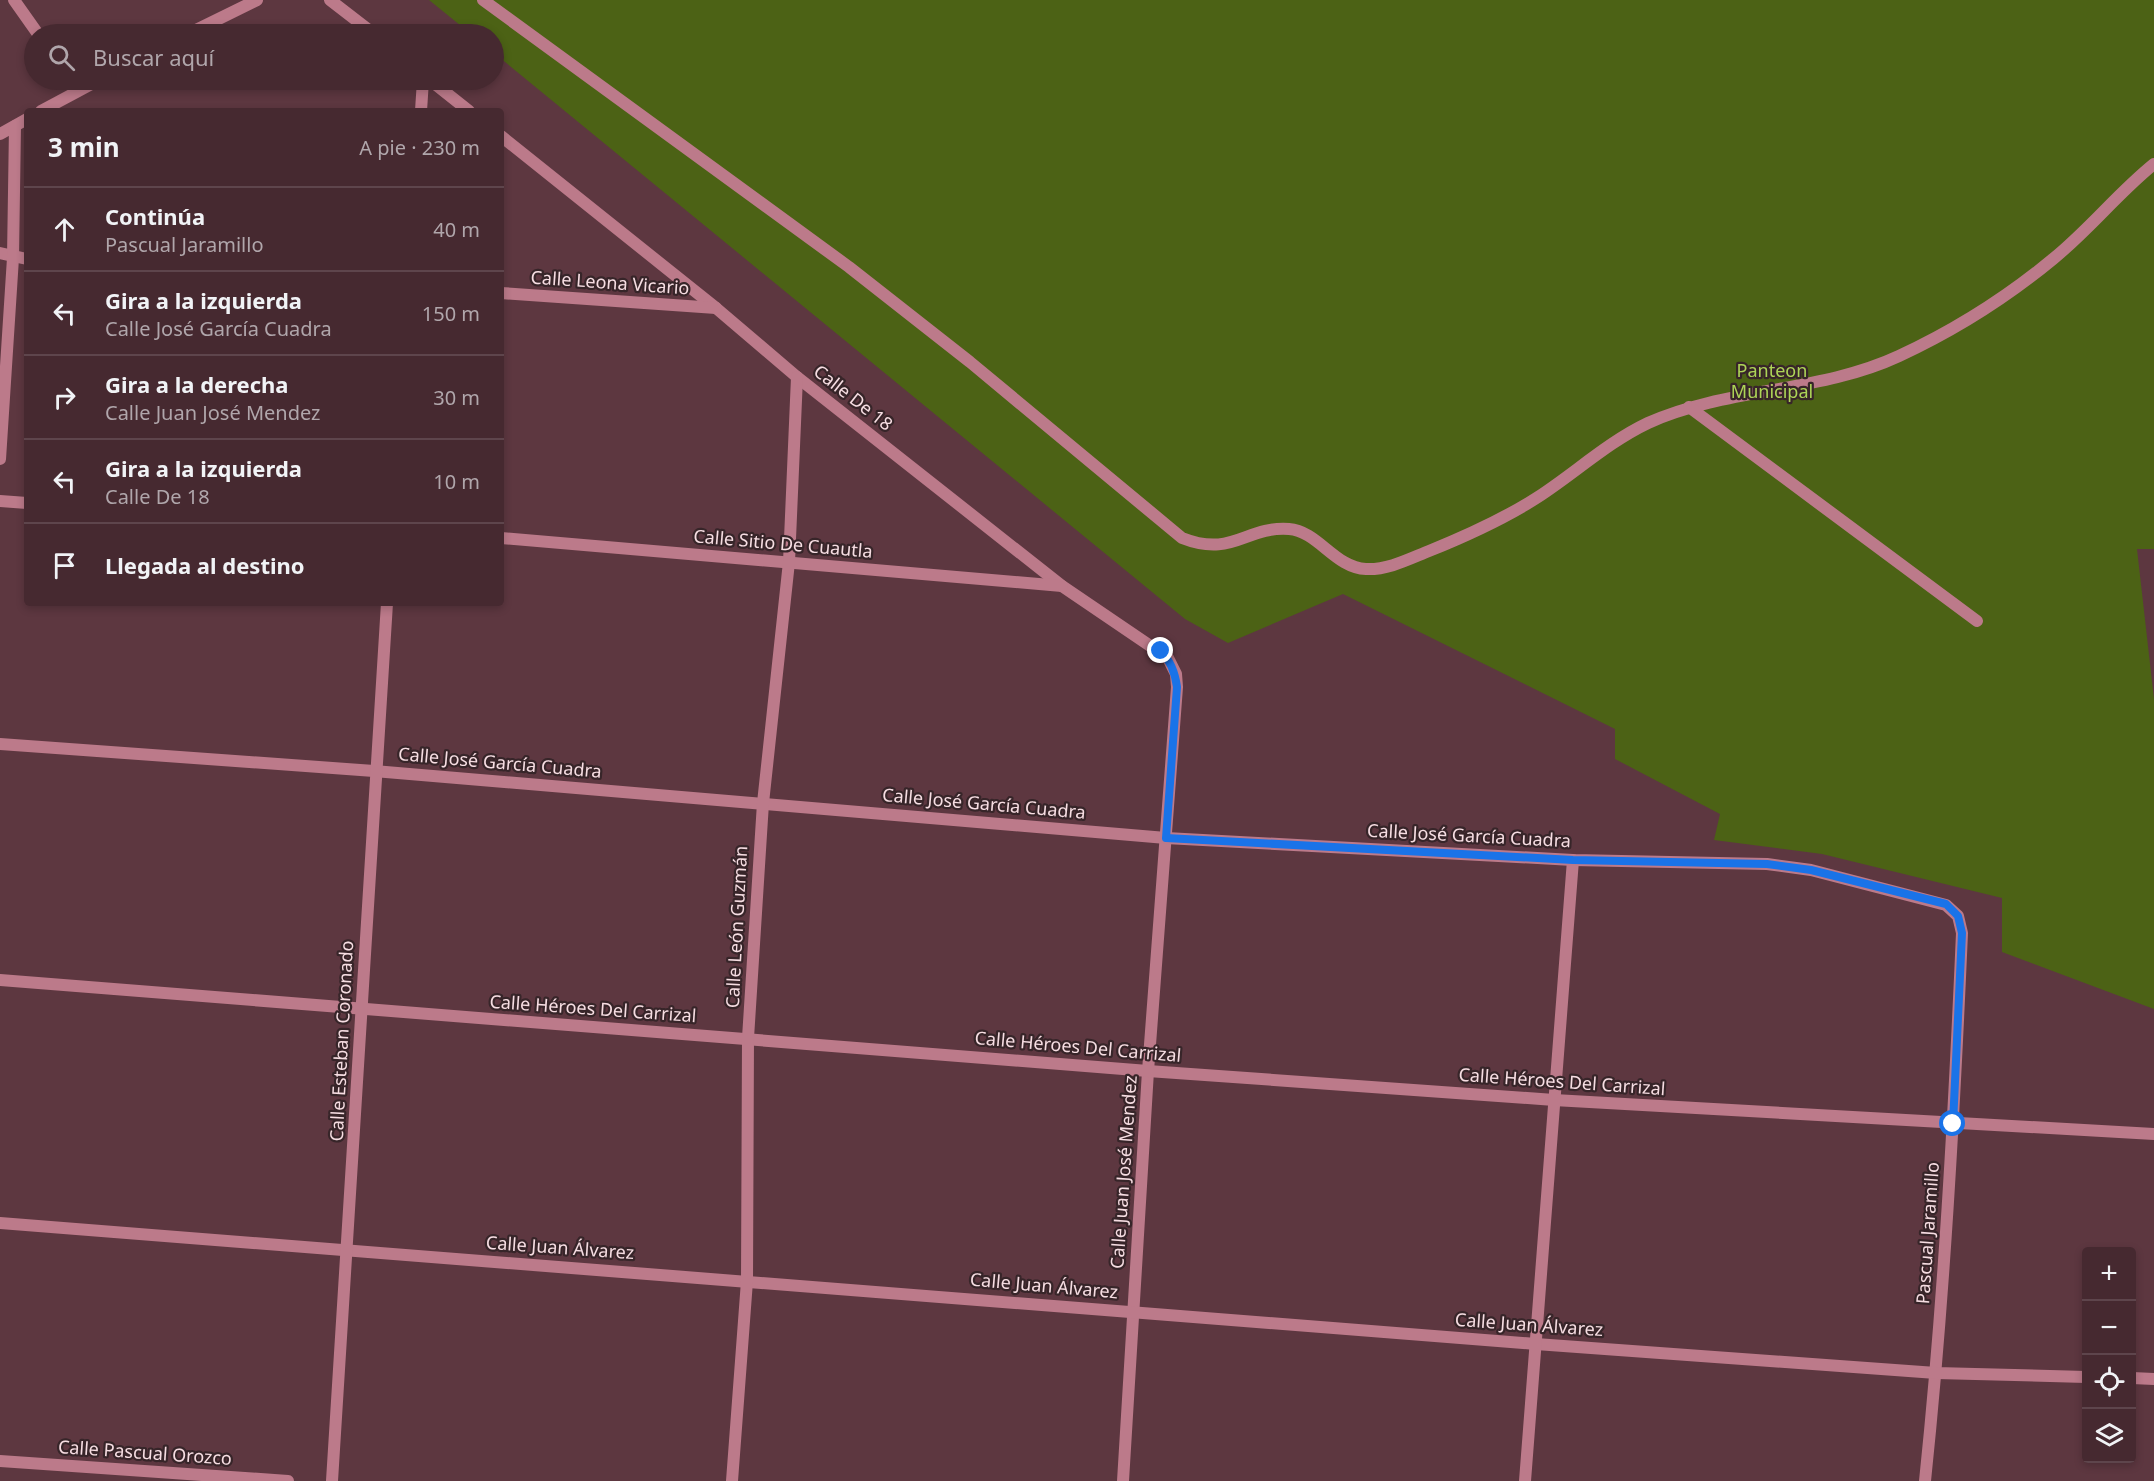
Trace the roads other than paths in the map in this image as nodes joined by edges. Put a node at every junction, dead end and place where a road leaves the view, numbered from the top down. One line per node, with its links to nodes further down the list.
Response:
1 (14, 0): 5 (street)
2 (257, 0): 6 (street)
3 (330, 0): 7 (street)
4 (483, 0): 25 (street)
5 (31, 24)
6 (208, 24)
7 (361, 24)
8 (422, 90): 12 (street)
9 (443, 90): 13 (street)
10 (76, 91): 11 (street)
11 (46, 108)
12 (421, 108)
13 (465, 108)
14 (24, 121): 15 (street)
15 (15, 126): 16 (street); 20 (street)
16 (0, 134)
17 (504, 138): 23 (street, Calle De 18)
18 (2154, 164): 25 (street)
19 (0, 253): 20 (street)
20 (13, 258): 21 (street); 26 (street)
21 (24, 259)
22 (504, 293): 23 (street, Calle Leona Vicario)
23 (716, 308): 24 (street, Calle De 18)
24 (797, 377): 30 (street, Calle León Guzmán); 31 (street, Calle De 18)
25 (1689, 406): 33 (street)
26 (0, 459)
27 (0, 501): 28 (street)
28 (24, 503)
29 (504, 538): 30 (street, Calle Sitio De Cuautla)
30 (789, 562): 31 (street, Calle Sitio De Cuautla); 37 (street, Calle León Guzmán)
31 (1062, 586): 34 (street, Calle De 18)
32 (387, 606): 36 (street, Calle Esteban Coronado)
33 (1977, 621)
34 (1177, 687): 38 (street, Calle Juan José Mendez)
35 (0, 744): 36 (street, Calle José García Cuadra)
36 (375, 771): 37 (street, Calle José García Cuadra); 42 (street, Calle Esteban Coronado)
37 (763, 803): 38 (street, Calle José García Cuadra); 43 (street, Calle León Guzmán)
38 (1166, 838): 39 (street, Calle José García Cuadra); 44 (street, Calle Juan José Mendez)
39 (1573, 860): 40 (street, Calle José García Cuadra); 45 (street)
40 (1958, 916): 46 (street, Pascual Jaramillo)
41 (0, 980): 42 (street, Calle Héroes Del Carrizal)
42 (361, 1010): 43 (street, Calle Héroes Del Carrizal); 49 (street, Calle Esteban Coronado)
43 (748, 1038): 44 (street, Calle Héroes Del Carrizal); 50 (street, Calle León Guzmán)
44 (1148, 1071): 45 (street, Calle Héroes Del Carrizal); 51 (street, Calle Juan José Mendez)
45 (1554, 1100): 46 (street, Calle Héroes Del Carrizal); 52 (street)
46 (1953, 1124): 47 (street, Calle Héroes Del Carrizal); 53 (street, Pascual Jaramillo)
47 (2154, 1134)
48 (0, 1223): 49 (street, Calle Juan Álvarez)
49 (348, 1250): 50 (street, Calle Juan Álvarez); 59 (street, Calle Esteban Coronado)
50 (747, 1281): 51 (street, Calle Juan Álvarez); 60 (street, Calle León Guzmán)
51 (1133, 1311): 52 (street, Calle Juan Álvarez); 61 (street, Calle Juan José Mendez)
52 (1536, 1344): 53 (street, Calle Juan Álvarez); 62 (street)
53 (1936, 1372): 54 (street, Calle Juan Álvarez); 63 (street, Pascual Jaramillo)
54 (2082, 1377)
55 (2136, 1378): 56 (street)
56 (2154, 1379)
57 (0, 1461): 58 (street, Calle Pascual Orozco)
58 (288, 1481)
59 (332, 1481)
60 (732, 1481)
61 (1123, 1481)
62 (1525, 1481)
63 (1924, 1481)

